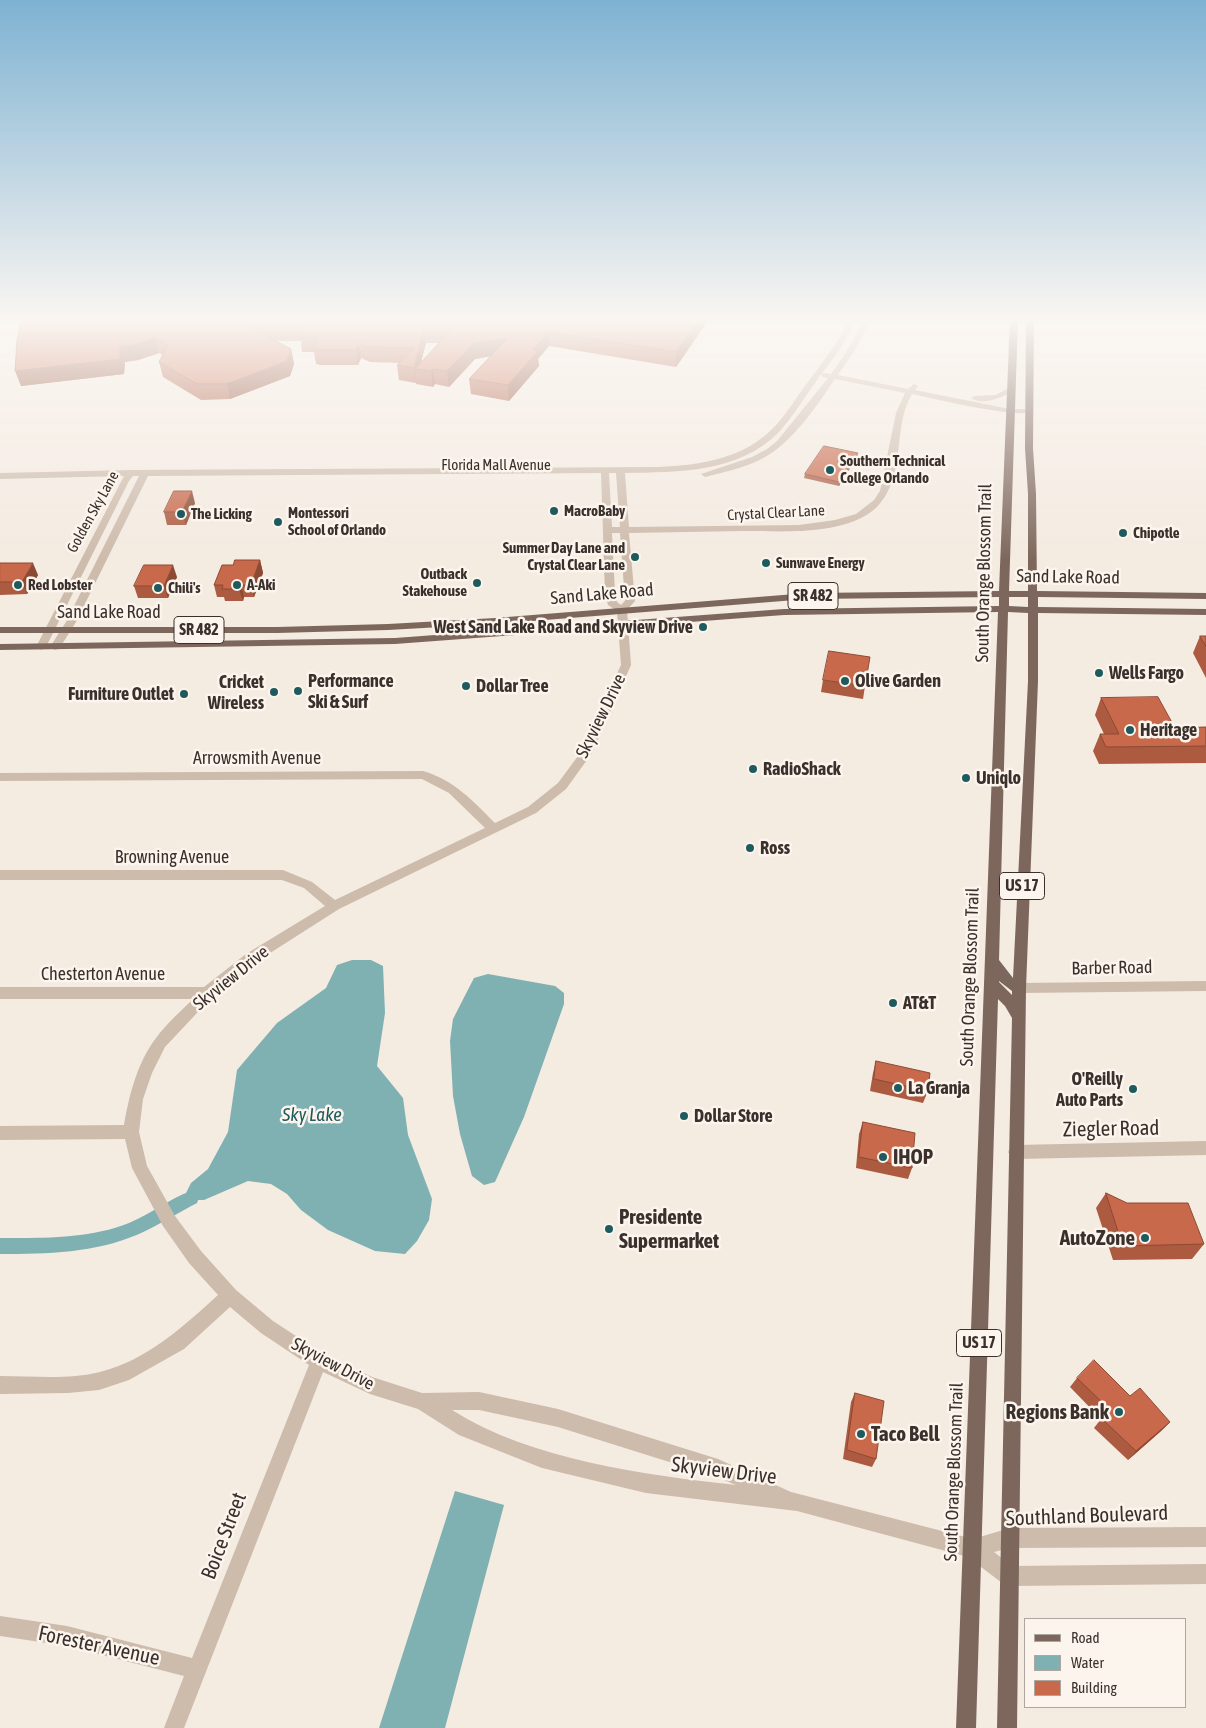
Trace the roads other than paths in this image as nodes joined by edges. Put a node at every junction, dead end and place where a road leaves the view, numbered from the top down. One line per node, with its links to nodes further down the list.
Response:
1 (800, 399): 11 (street, Florida Mall Avenue)
2 (815, 399): 11 (street, Florida Mall Avenue)
3 (906, 399): 16 (street, Crystal Clear Lane)
4 (962, 399): 8 (street)
5 (977, 399): 8 (street)
6 (1010, 399): 8 (main road, South Orange Blossom Trail / US 17)
7 (1029, 399): 9 (main road)
8 (1010, 408): 9 (street); 17 (main road, South Orange Blossom Trail / US 17)
9 (1029, 411): 18 (main road, US 17)
10 (605, 474): 11 (street, Florida Mall Avenue); 14 (street, Florida Mall Avenue); 15 (street)
11 (620, 474): 16 (street)
12 (0, 476): 13 (street, Florida Mall Avenue)
13 (128, 476): 14 (street, Florida Mall Avenue); 27 (street, Golden Sky Lane)
14 (143, 476): 28 (street, Golden Sky Lane)
15 (607, 530): 16 (street, Crystal Clear Lane); 22 (street)
16 (624, 530): 22 (street)
17 (1004, 593): 18 (main road, Sand Lake Road / SR 482); 20 (main road, South Orange Blossom Trail / US 17); 22 (main road, Sand Lake Road / SR 482)
18 (1033, 594): 19 (main road, Sand Lake Road / SR 482); 21 (main road, US 17)
19 (1206, 596)
20 (1004, 609): 21 (main road, Sand Lake Road / SR 482); 24 (main road, Sand Lake Road / SR 482); 37 (main road, South Orange Blossom Trail / US 17)
21 (1032, 609): 23 (main road, Sand Lake Road / SR 482); 40 (main road, US 17)
22 (622, 610): 24 (street, Skyview Drive); 25 (main road, Sand Lake Road / SR 482)
23 (1206, 612)
24 (622, 624): 29 (main road, Sand Lake Road / SR 482); 34 (street, Skyview Drive)
25 (399, 627): 28 (main road, Sand Lake Road / SR 482); 29 (main road)
26 (0, 630): 27 (main road, Sand Lake Road / SR 482)
27 (49, 630): 28 (main road, Sand Lake Road / SR 482); 31 (street, Golden Sky Lane)
28 (67, 630): 32 (street, Golden Sky Lane)
29 (395, 641): 32 (main road, Sand Lake Road / SR 482)
30 (0, 647): 31 (main road, Sand Lake Road / SR 482)
31 (41, 647): 32 (main road, Sand Lake Road / SR 482)
32 (56, 647)
33 (0, 777): 34 (street, Arrowsmith Avenue)
34 (493, 829): 36 (street, Skyview Drive)
35 (0, 875): 36 (street, Browning Avenue)
36 (334, 906): 42 (street, Skyview Drive)
37 (992, 959): 38 (main road, South Orange Blossom Trail / US 17); 40 (main road)
38 (992, 984): 43 (main road); 55 (main road, South Orange Blossom Trail / US 17)
39 (1206, 986): 40 (street, Barber Road)
40 (1019, 988): 43 (main road, US 17)
41 (0, 993): 42 (street, Chesterton Avenue)
42 (207, 993): 44 (street, Skyview Drive)
43 (1018, 1018): 47 (main road, US 17)
44 (131, 1132): 45 (street); 48 (street, Skyview Drive)
45 (0, 1133)
46 (1206, 1148): 47 (street, Ziegler Road)
47 (1016, 1152): 54 (main road, US 17)
48 (230, 1296): 49 (street, Skyview Drive); 50 (street)
49 (319, 1361): 51 (street, Skyview Drive); 59 (street, Boice Street)
50 (0, 1385)
51 (422, 1402): 52 (street, Skyview Drive); 52 (street, Skyview Drive)
52 (797, 1502): 55 (street, Skyview Drive)
53 (1206, 1537): 54 (street, Southland Boulevard)
54 (1010, 1538): 55 (street, Southland Boulevard); 57 (main road, US 17)
55 (973, 1549): 57 (street); 61 (main road, South Orange Blossom Trail / US 17)
56 (1206, 1574): 57 (street)
57 (1009, 1576): 62 (main road, US 17)
58 (0, 1626): 59 (street, Forester Avenue)
59 (197, 1669): 60 (street, Boice Street)
60 (174, 1728)
61 (966, 1728)
62 (1006, 1728)

